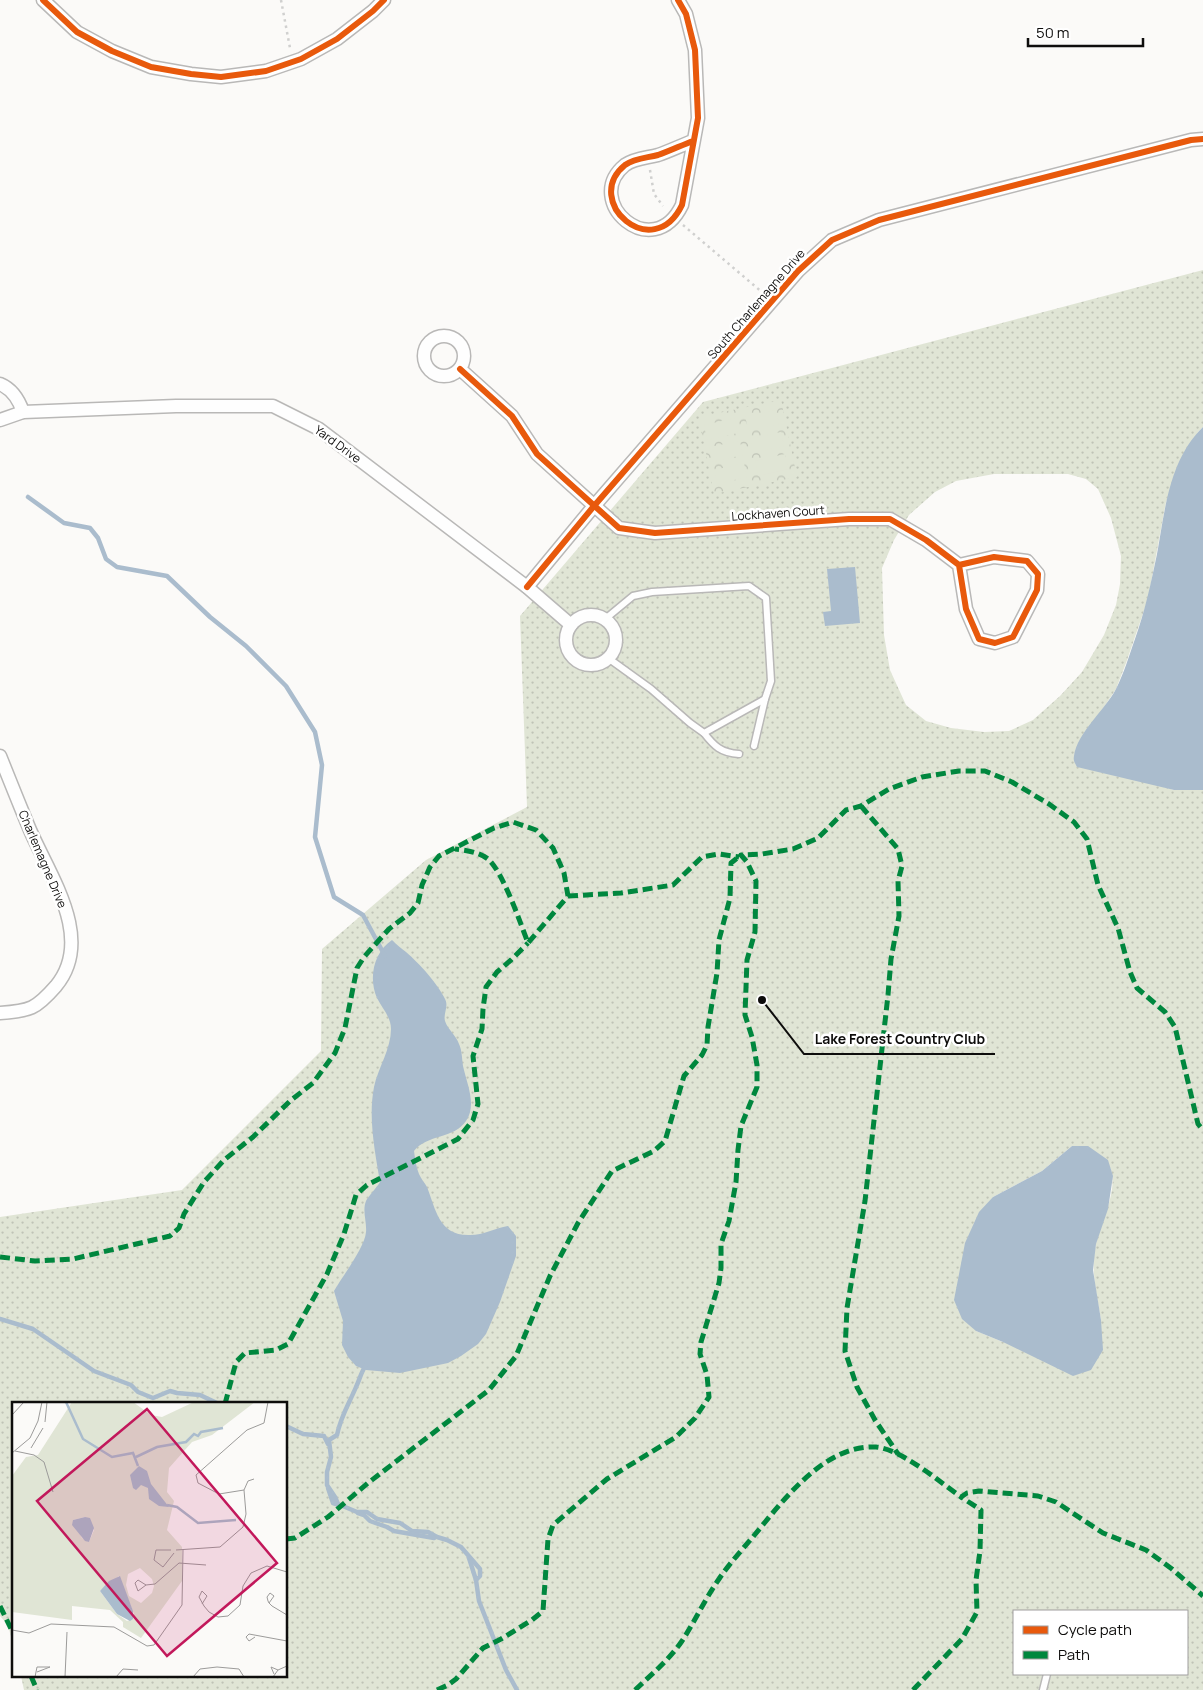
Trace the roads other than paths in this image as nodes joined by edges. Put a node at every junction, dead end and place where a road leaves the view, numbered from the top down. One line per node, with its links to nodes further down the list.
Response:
1 (43, 0): 2 (street)
2 (384, 0)
3 (678, 0): 5 (street)
4 (1203, 139): 10 (street, South Charlemagne Drive)
5 (693, 140): 5 (street)
6 (460, 369): 10 (street, Lockhaven Court)
7 (0, 384): 8 (street)
8 (23, 412): 9 (street, Yard Drive); 12 (street, Yard Drive)
9 (0, 420)
10 (594, 506): 11 (street, Lockhaven Court); 12 (street, South Charlemagne Drive)
11 (959, 564): 11 (street)
12 (527, 587): 14 (street, Yard Drive)
13 (604, 620): 14 (street); 15 (street); 16 (lane)
14 (571, 625): 15 (street)
15 (608, 658): 17 (lane)
16 (765, 699): 17 (lane); 18 (lane)
17 (704, 733): 19 (lane)
18 (754, 746)
19 (739, 754)
20 (0, 756): 21 (street, Charlemagne Drive)
21 (0, 1013)
22 (1047, 1675): 23 (lane)
23 (1042, 1690)

